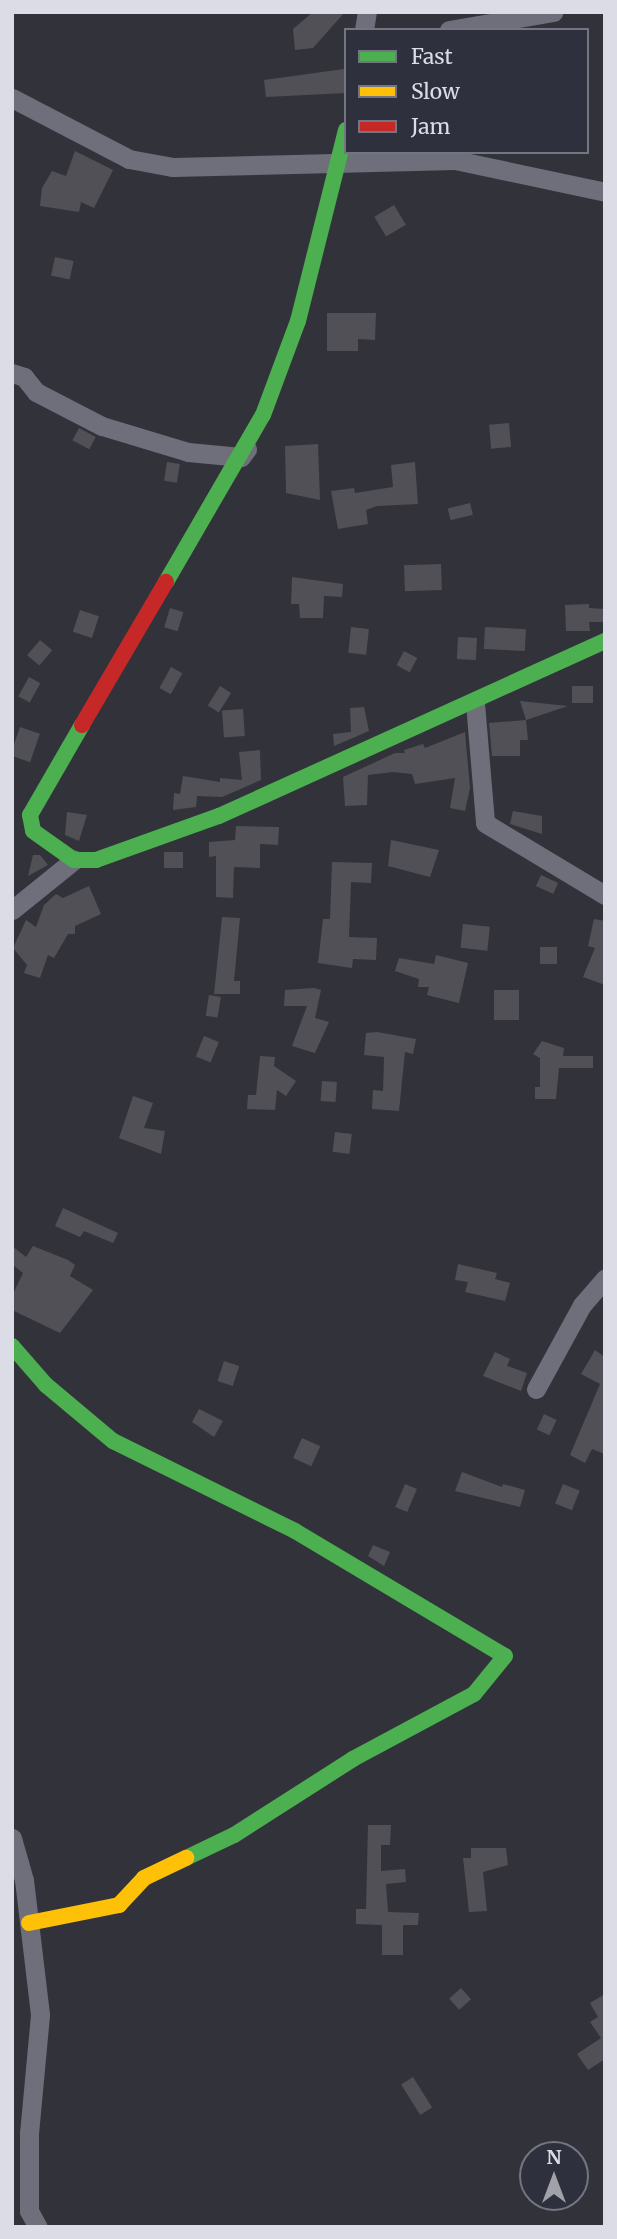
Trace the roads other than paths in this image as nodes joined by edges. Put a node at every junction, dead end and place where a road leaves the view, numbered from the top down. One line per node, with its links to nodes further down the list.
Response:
1 (553, 12): 2 (street)
2 (461, 28)
3 (12, 98): 5 (street)
4 (344, 139): 5 (street)
5 (339, 163): 6 (street); 11 (street)
6 (605, 192)
7 (12, 373): 8 (street)
8 (264, 429)
9 (605, 641): 10 (street)
10 (475, 703): 11 (street); 12 (street)
11 (74, 860): 13 (street)
12 (605, 895)
13 (12, 910)
14 (605, 1279): 16 (street)
15 (12, 1346): 18 (street)
16 (536, 1390)
17 (12, 1838): 18 (street)
18 (29, 1923): 19 (street)
19 (38, 2227)

